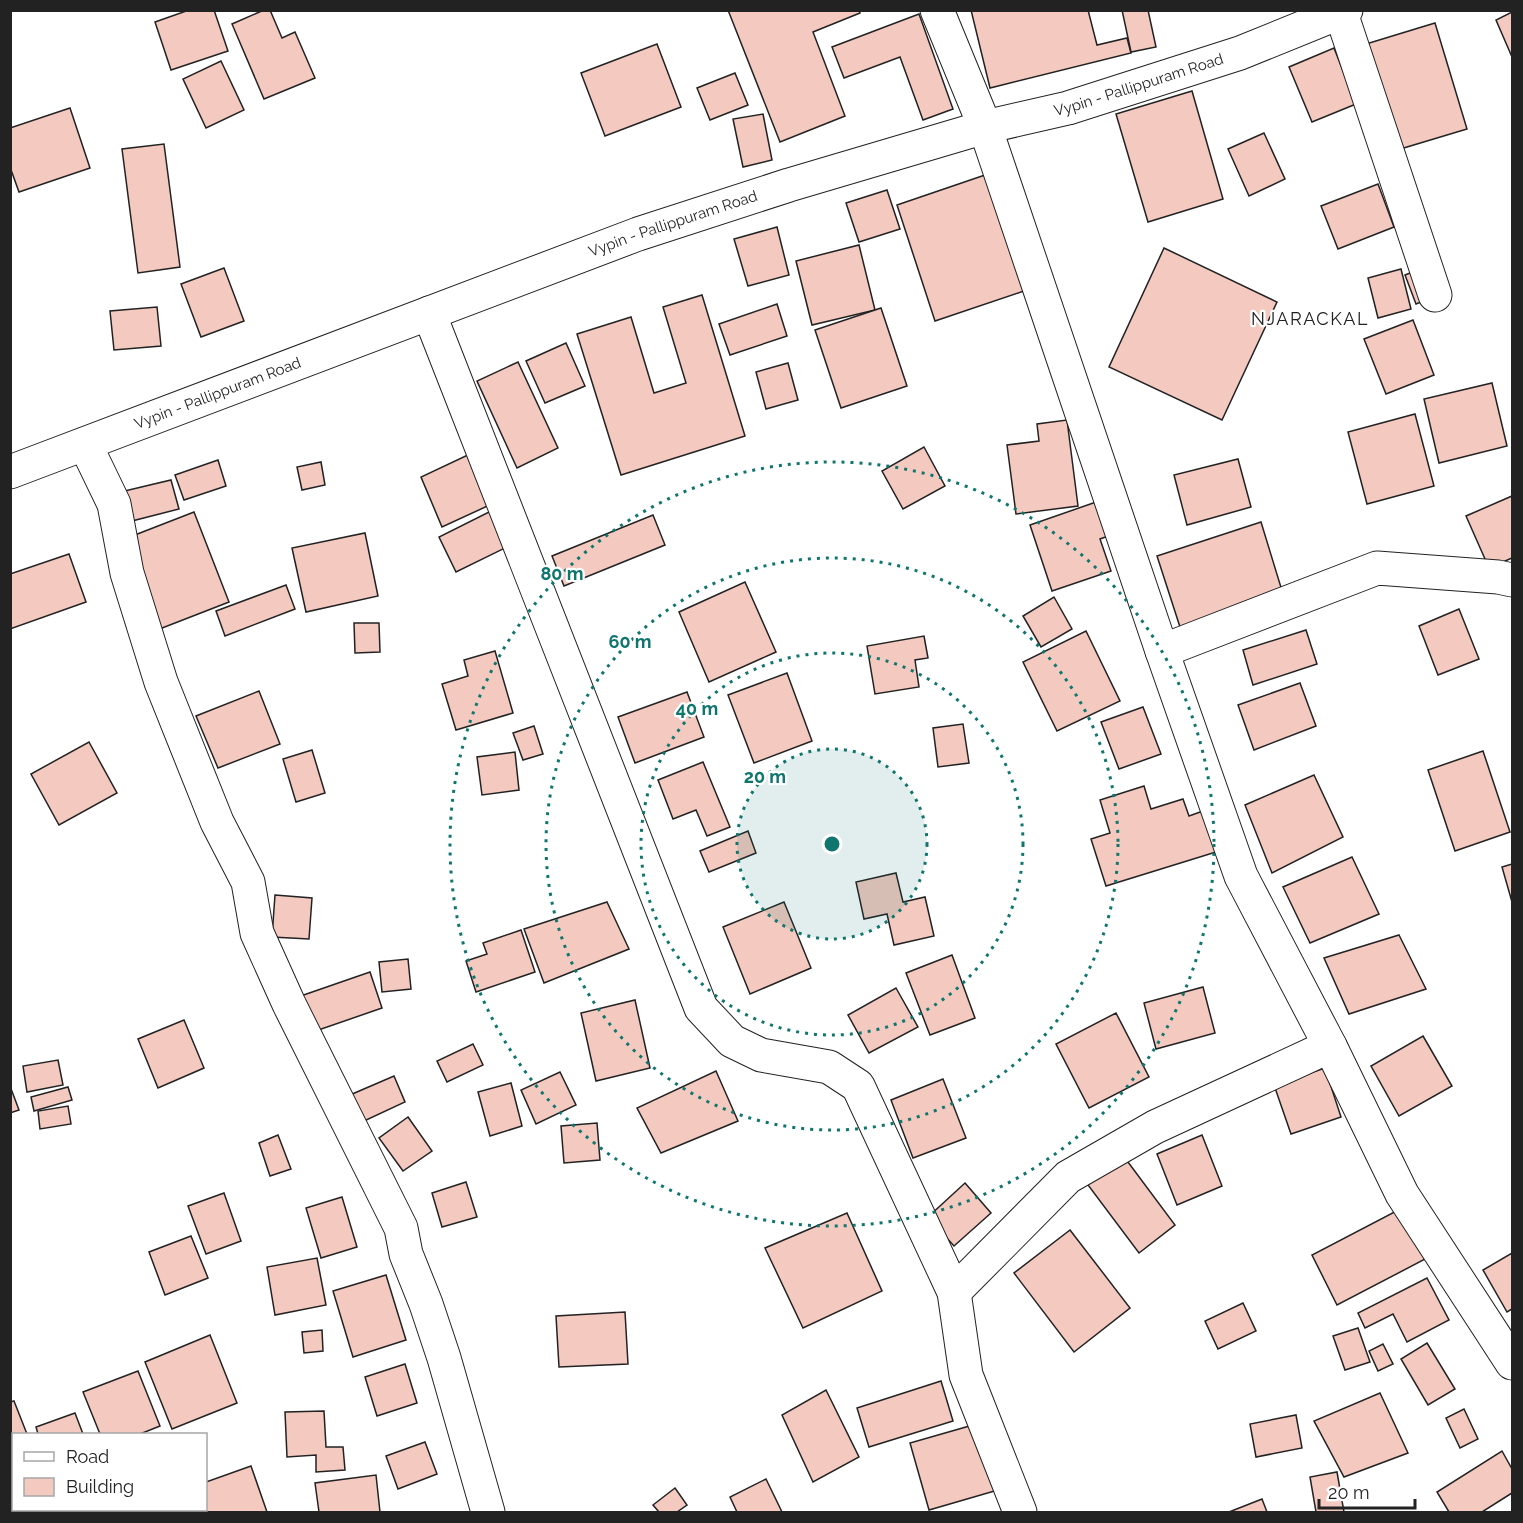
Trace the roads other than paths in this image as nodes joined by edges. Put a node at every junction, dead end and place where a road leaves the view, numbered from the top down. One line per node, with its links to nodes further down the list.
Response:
1 (938, 10): 3 (street)
2 (1343, 12): 3 (street, Vypin - Pallippuram Road); 4 (street)
3 (985, 127): 5 (street, Vypin - Pallippuram Road); 9 (street)
4 (1435, 295)
5 (429, 313): 6 (street, Vypin - Pallippuram Road); 11 (street)
6 (85, 444): 7 (street, Vypin - Pallippuram Road); 13 (street)
7 (10, 472)
8 (1512, 580): 9 (street)
9 (1162, 651): 10 (street)
10 (1330, 1046): 11 (street); 12 (street)
11 (954, 1292): 14 (street)
12 (1512, 1363)
13 (488, 1512)
14 (1020, 1512)

